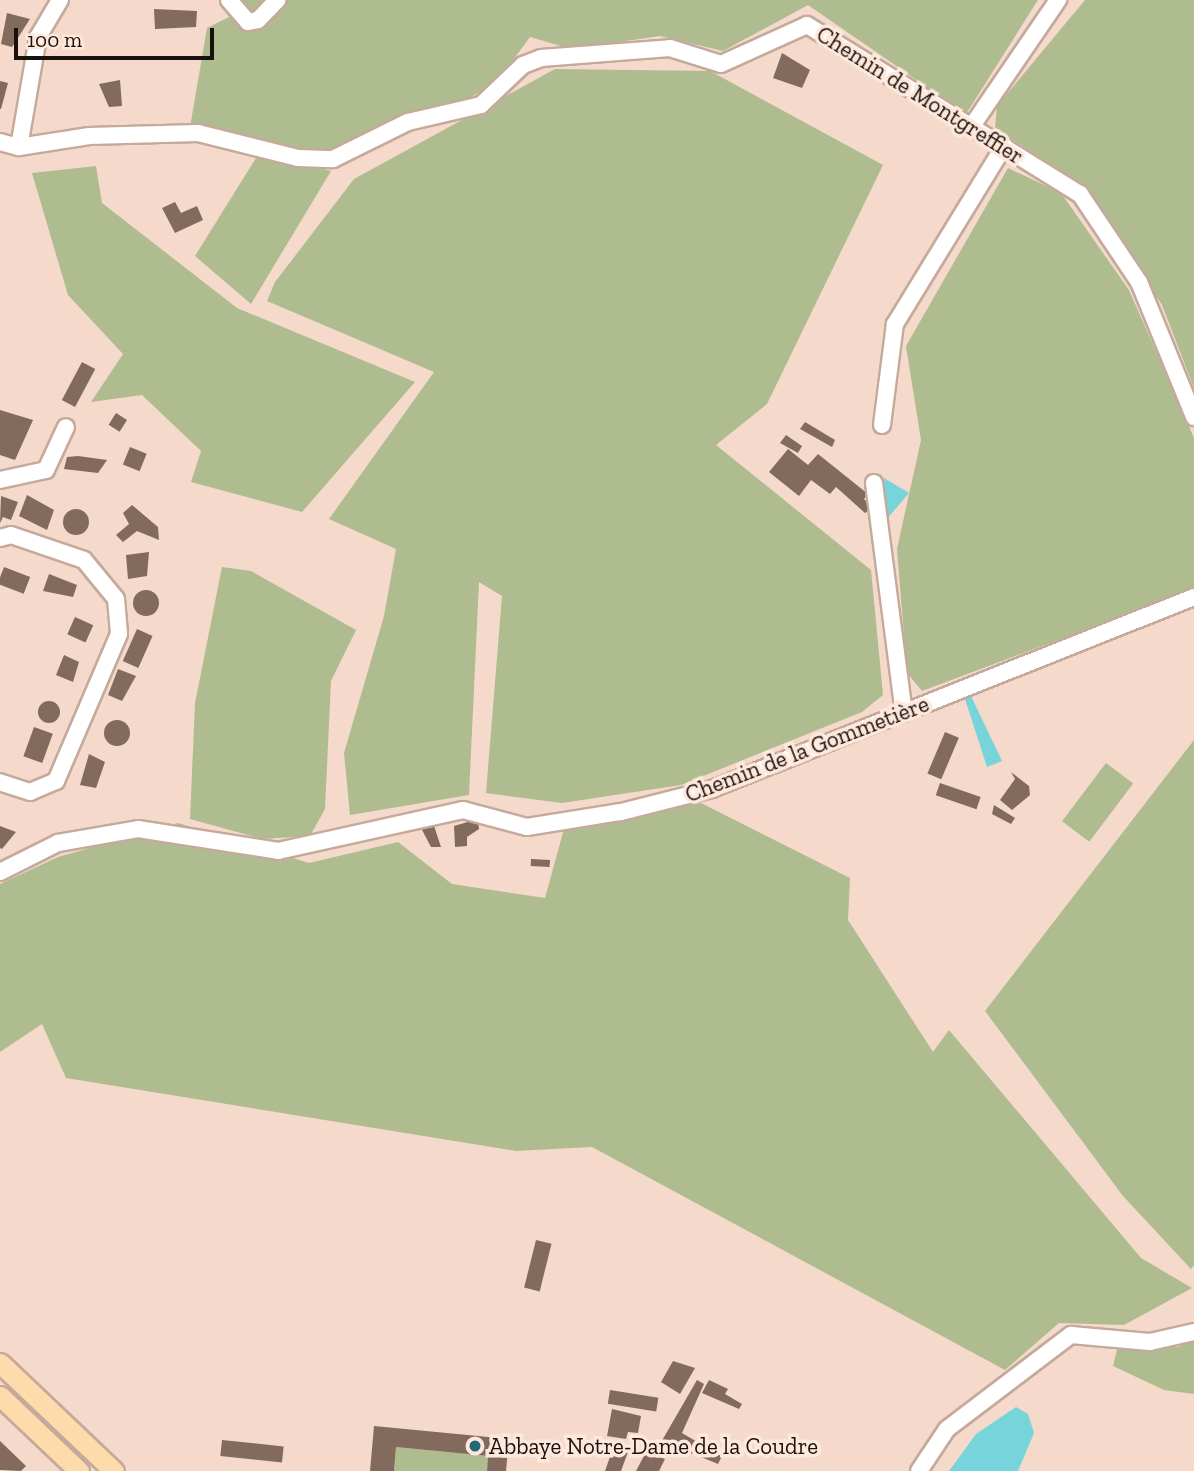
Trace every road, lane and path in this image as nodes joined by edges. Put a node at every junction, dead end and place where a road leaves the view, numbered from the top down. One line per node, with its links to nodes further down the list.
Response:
1 (60, 0): 8 (street)
2 (229, 0): 3 (street)
3 (277, 0)
4 (1058, 0): 5 (street)
5 (972, 126): 7 (street, Chemin de Montgreffier); 8 (street, Chemin de Montgreffier)
6 (0, 142): 8 (street, Chemin de Montgreffier)
7 (1004, 146): 9 (street, Chemin de Montgreffier); 10 (street)
8 (19, 147)
9 (1194, 417)
10 (882, 425)
11 (66, 427): 12 (street)
12 (0, 480)
13 (874, 483): 16 (street)
14 (0, 538): 17 (street)
15 (1194, 597): 16 (street, Chemin de la Gommetière)
16 (904, 713): 18 (street, Chemin de la Gommetière)
17 (0, 782)
18 (0, 872)
19 (1194, 1332): 24 (street)
20 (0, 1363): 23 (main road)
21 (0, 1396): 22 (main road)
22 (79, 1471)
23 (114, 1471)
24 (919, 1471)

